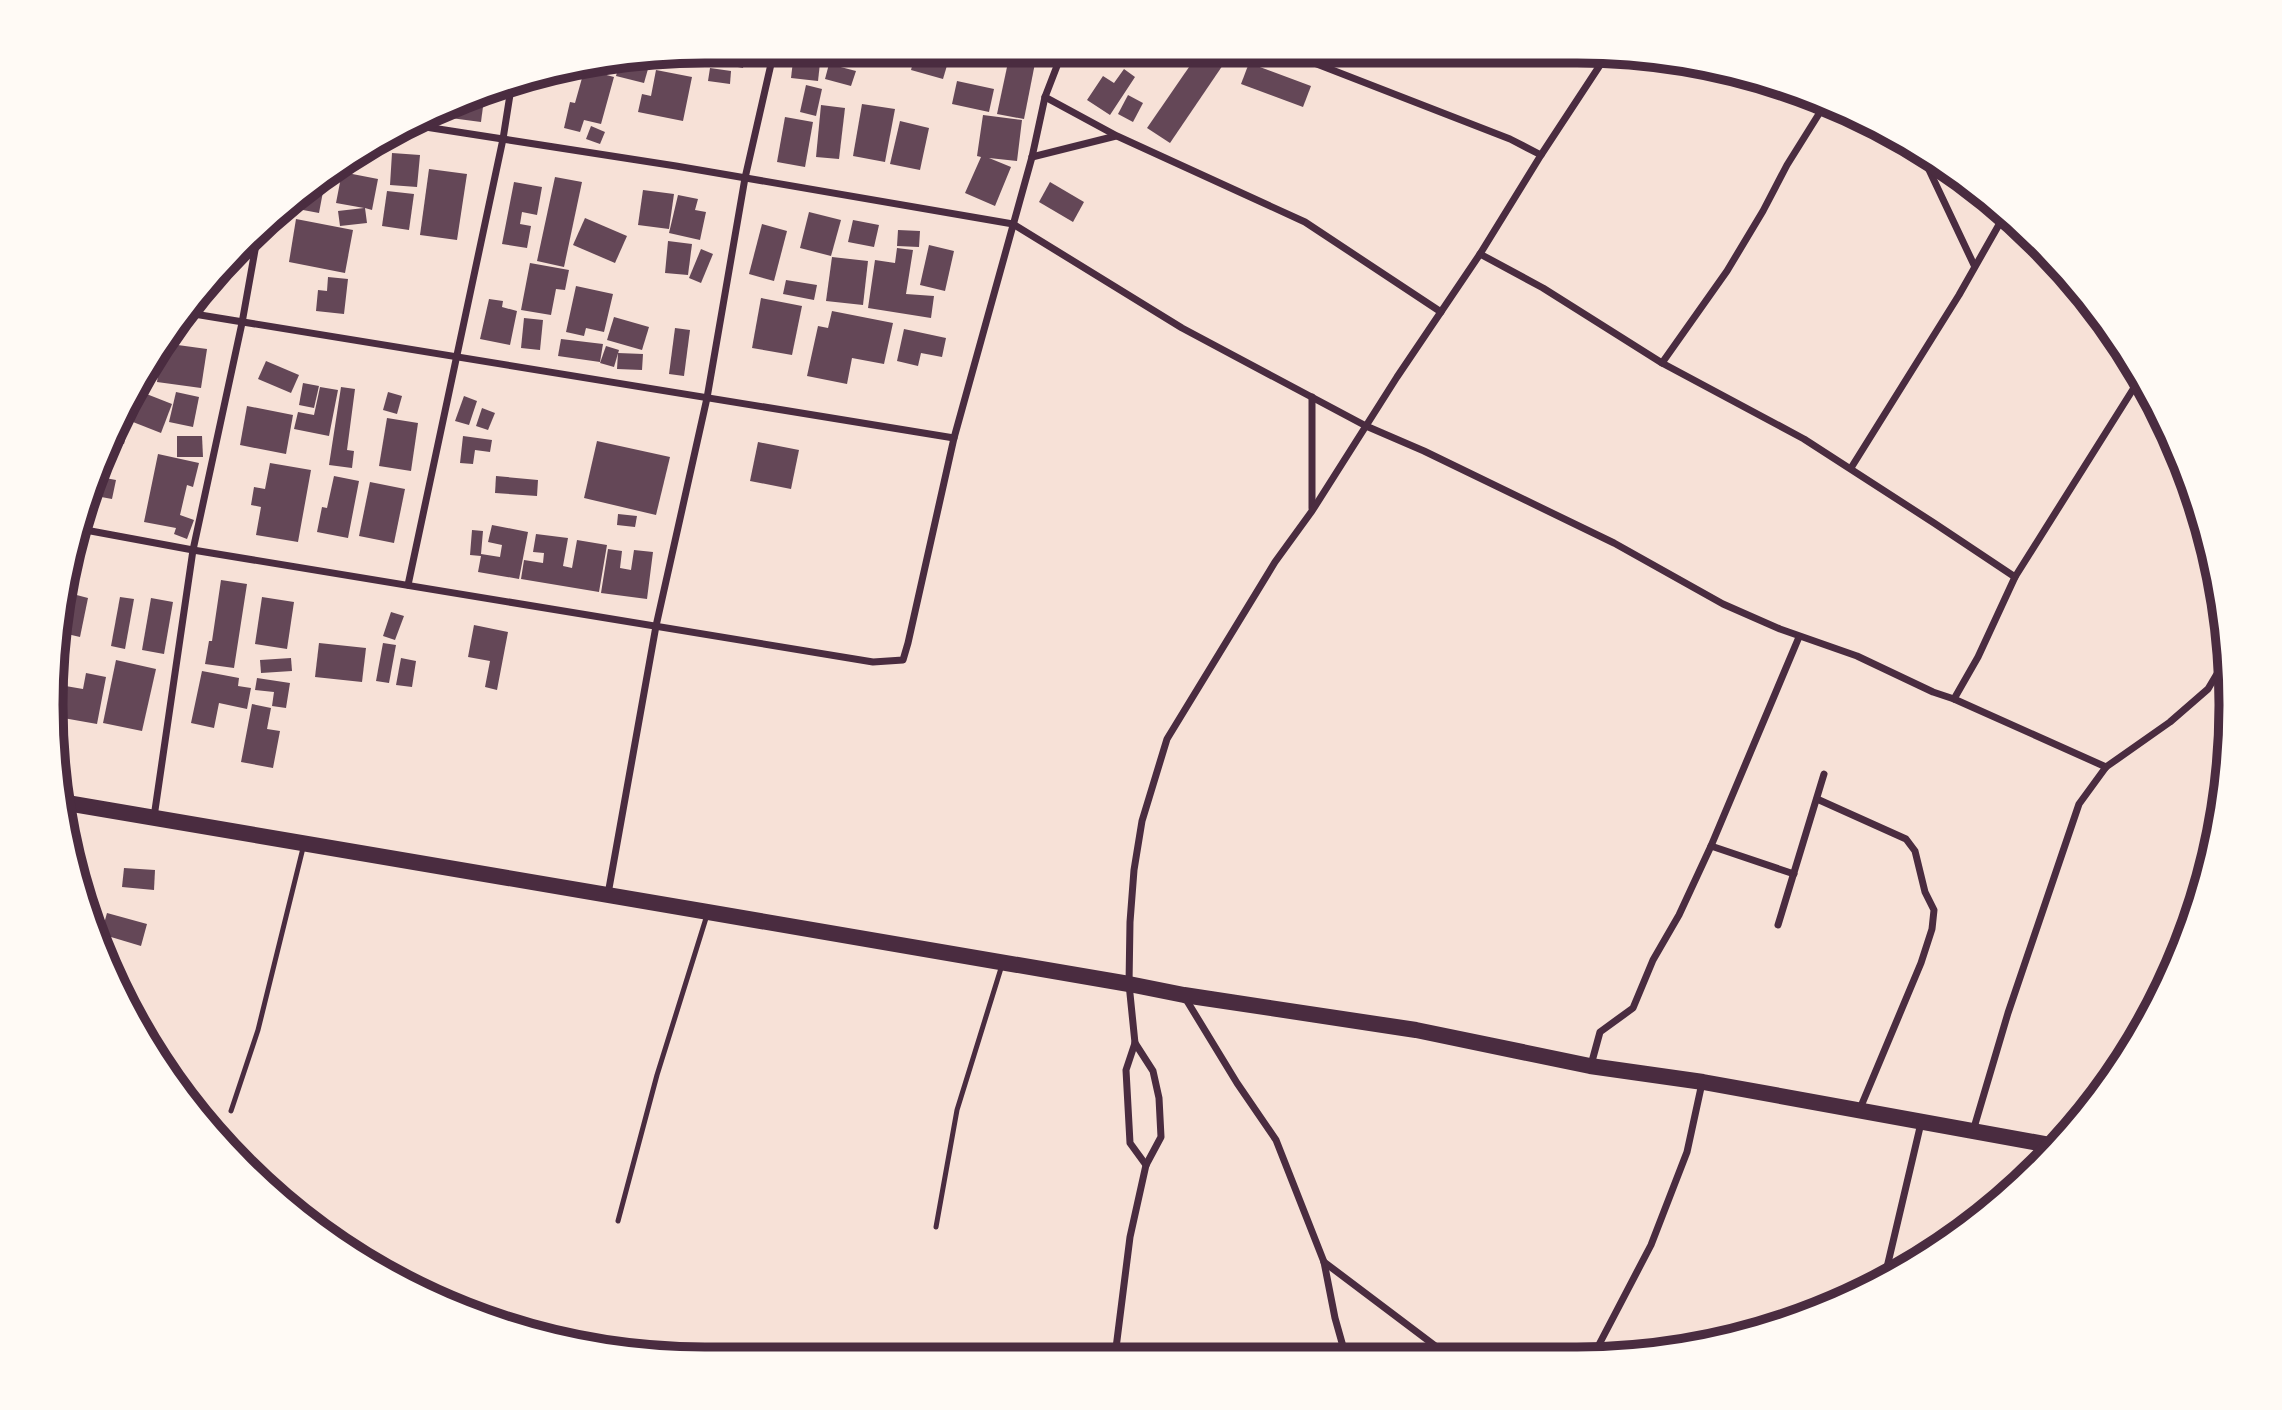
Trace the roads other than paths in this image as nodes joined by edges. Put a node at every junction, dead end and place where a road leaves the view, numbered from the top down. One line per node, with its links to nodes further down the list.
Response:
1 (771, 63): 14 (street)
2 (1058, 63): 6 (street)
3 (1314, 63): 11 (street)
4 (1601, 64): 11 (street)
5 (510, 94): 10 (street)
6 (1045, 97): 9 (street); 12 (street)
7 (1821, 111): 24 (street)
8 (425, 127): 10 (street)
9 (1117, 136): 12 (street); 20 (street)
10 (503, 139): 14 (street); 23 (street)
11 (1541, 155): 18 (street)
12 (1032, 157): 16 (street)
13 (1928, 167): 19 (street)
14 (745, 178): 16 (street); 27 (street)
15 (2000, 222): 19 (street)
16 (1013, 224): 26 (street); 29 (street)
17 (256, 247): 22 (street)
18 (1480, 254): 20 (street); 24 (street)
19 (1974, 265): 30 (street)
20 (1441, 312): 28 (street)
21 (196, 314): 22 (street)
22 (242, 323): 23 (street); 33 (street)
23 (456, 357): 27 (street); 35 (street)
24 (1662, 363): 30 (street)
25 (2135, 387): 34 (street)
26 (1312, 397): 28 (street); 31 (street)
27 (707, 398): 29 (street); 36 (street)
28 (1366, 426): 31 (street); 37 (street)
29 (954, 438): 36 (street)
30 (1852, 468): 34 (street)
31 (1312, 510): 52 (street)
32 (88, 530): 33 (street)
33 (193, 550): 35 (street); 44 (street)
34 (2015, 578): 39 (street)
35 (408, 585): 36 (street)
36 (656, 626): 48 (street)
37 (1799, 636): 39 (street); 46 (street)
38 (2218, 672): 40 (street)
39 (1954, 699): 40 (street)
40 (2106, 767): 60 (street)
41 (1825, 774): 42 (street)
42 (1817, 799): 47 (street); 58 (street)
43 (70, 804): 44 (main road)
44 (154, 818): 45 (main road)
45 (303, 844): 48 (main road); 57 (lane)
46 (1711, 846): 47 (street); 55 (street)
47 (1794, 874): 50 (street)
48 (608, 894): 49 (main road)
49 (708, 912): 51 (main road); 63 (lane)
50 (1779, 925)
51 (1003, 962): 52 (main road); 64 (lane)
52 (1129, 984): 53 (main road); 54 (street)
53 (1184, 995): 55 (main road); 65 (street)
54 (1135, 1043): 62 (street); 62 (street)
55 (1590, 1066): 56 (main road)
56 (1703, 1082): 58 (main road); 67 (street)
57 (230, 1111)
58 (1858, 1112): 59 (main road)
59 (1921, 1123): 60 (main road); 66 (street)
60 (1972, 1132): 61 (main road)
61 (2045, 1144)
62 (1146, 1165): 68 (street)
63 (618, 1221)
64 (936, 1227)
65 (1324, 1262): 69 (street); 70 (street)
66 (1887, 1267)
67 (1598, 1346)
68 (1116, 1347)
69 (1343, 1347)
70 (1437, 1347)

